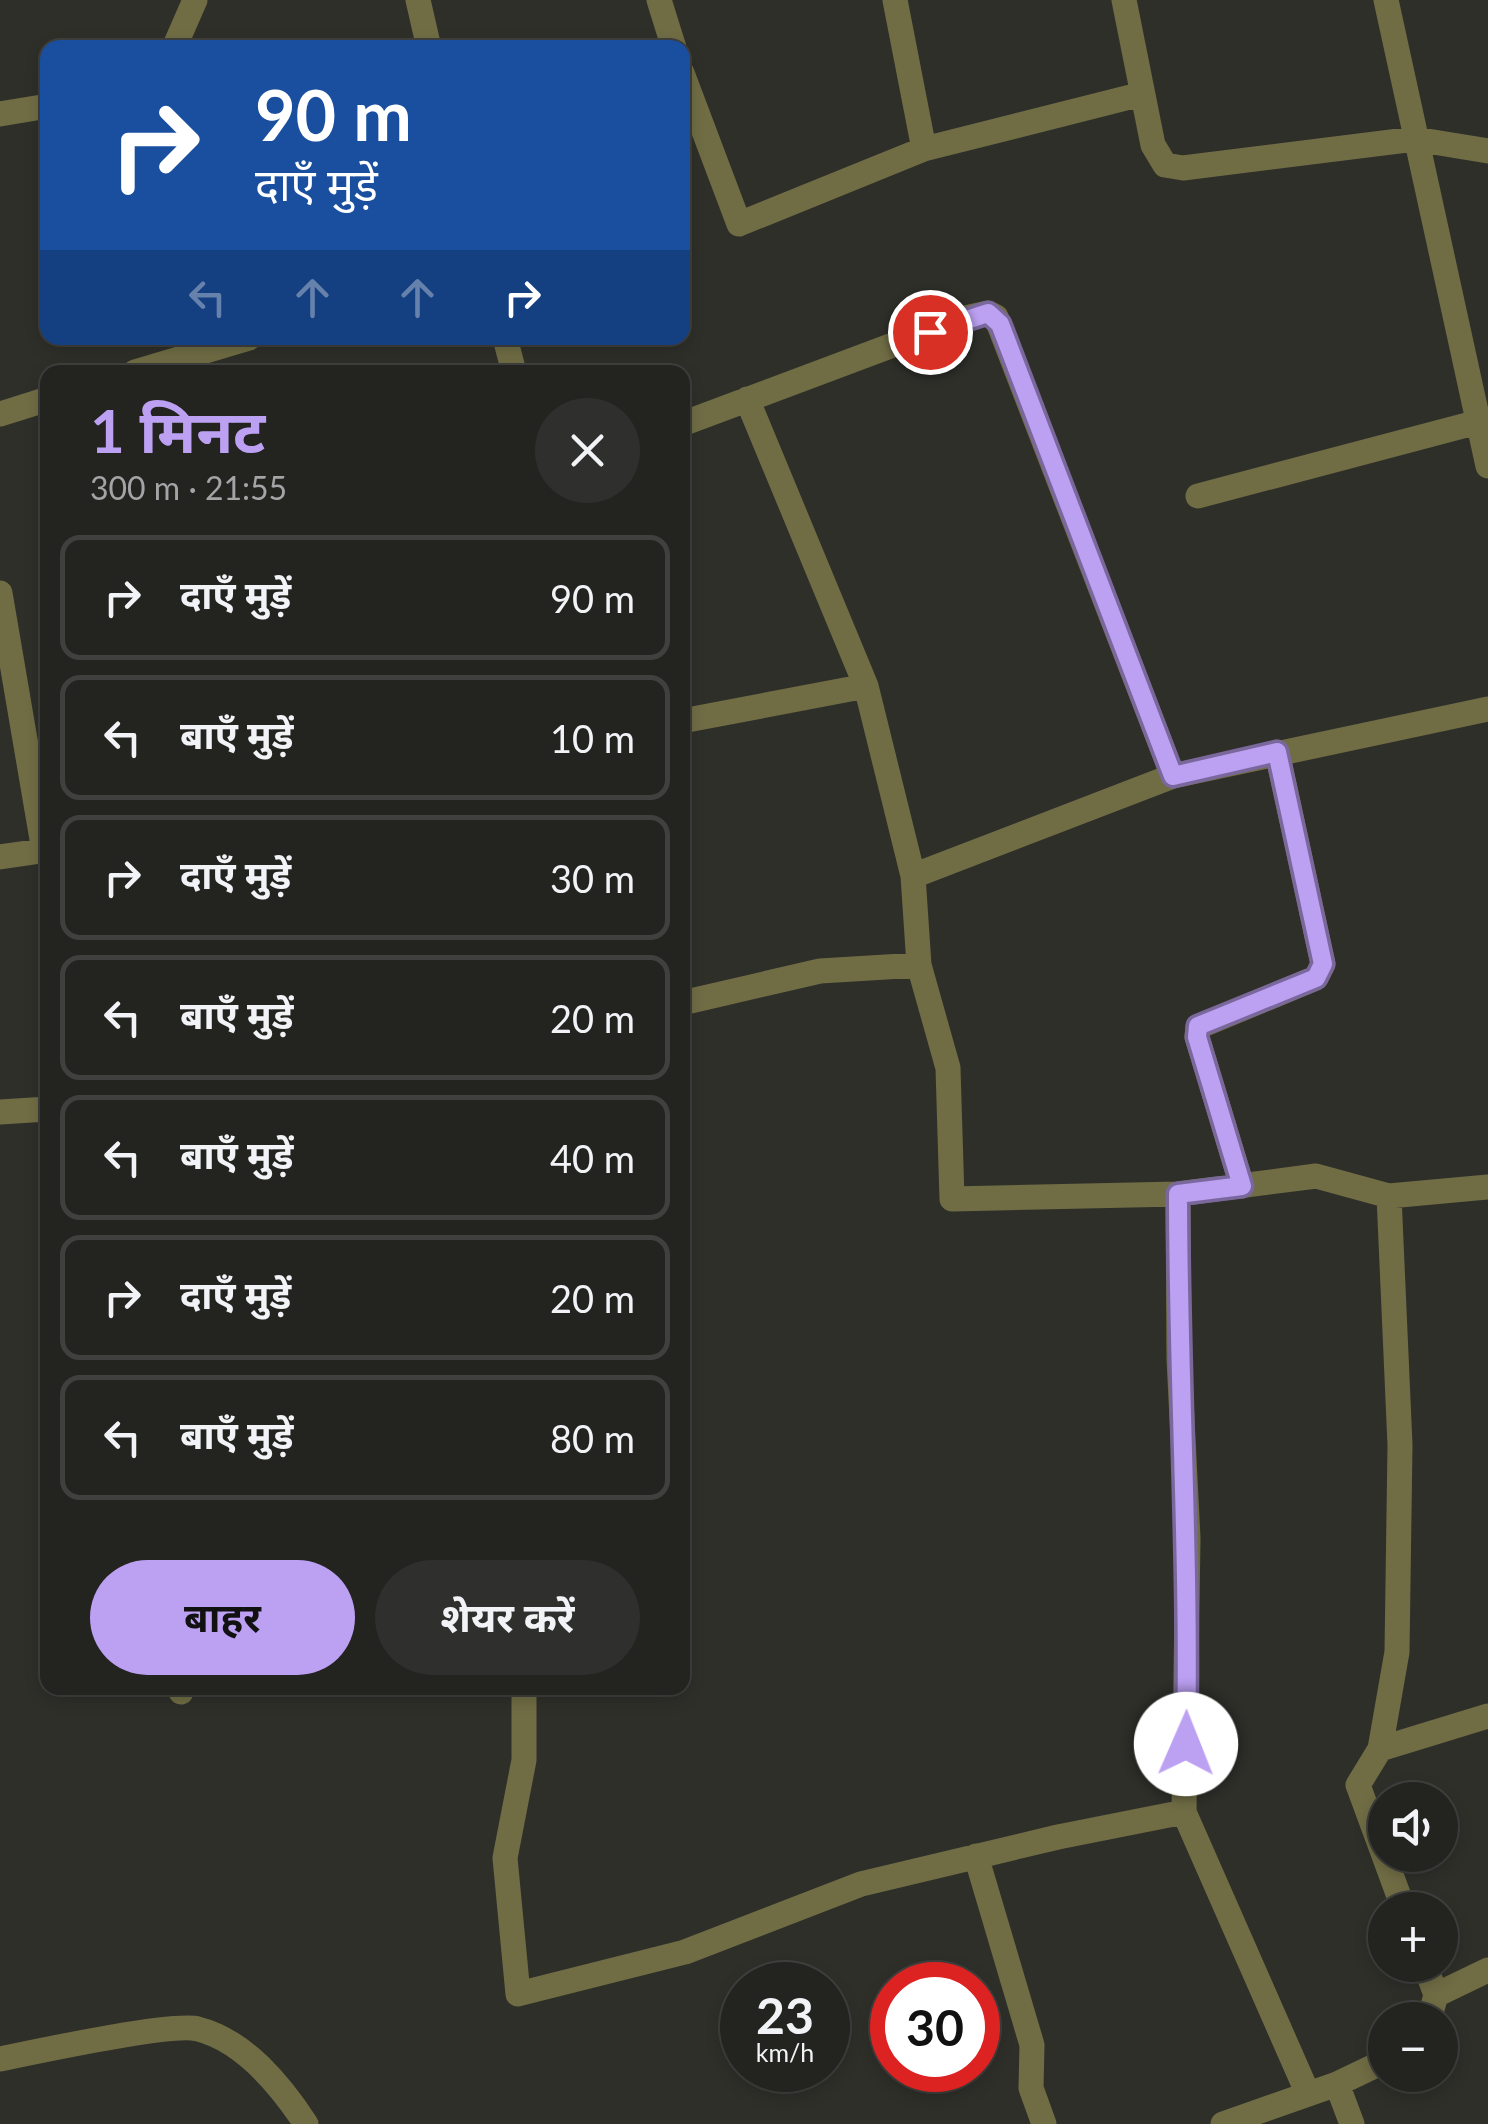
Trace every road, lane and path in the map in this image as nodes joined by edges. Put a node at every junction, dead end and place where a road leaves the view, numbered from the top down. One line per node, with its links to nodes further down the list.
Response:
1 (195, 0): 7 (street)
2 (418, 0): 8 (street)
3 (659, 0): 9 (street)
4 (894, 0): 15 (street)
5 (1124, 0): 11 (street)
6 (1386, 0): 14 (street)
7 (178, 40)
8 (427, 40)
9 (672, 40)
10 (690, 94): 15 (street)
11 (1142, 94): 14 (street); 15 (street)
12 (40, 107): 13 (street)
13 (0, 114)
14 (1415, 139): 16 (street); 24 (street)
15 (924, 149)
16 (1488, 151)
17 (237, 345): 18 (street)
18 (211, 361): 19 (street)
19 (183, 365)
20 (747, 400): 23 (street); 28 (street); 32 (street)
21 (40, 402): 22 (street)
22 (0, 414)
23 (690, 421)
24 (1478, 422): 25 (street); 26 (street)
25 (1488, 466)
26 (1198, 496)
27 (0, 593): 33 (street)
28 (866, 686): 30 (street); 36 (street)
29 (1488, 708): 31 (street)
30 (690, 719)
31 (1277, 752): 32 (street); 41 (street)
32 (1173, 776): 36 (street)
33 (40, 816)
34 (40, 851): 35 (street)
35 (0, 857)
36 (912, 876): 37 (street)
37 (919, 965): 38 (street); 43 (street)
38 (690, 1001)
39 (40, 1110): 40 (street)
40 (0, 1112)
41 (1242, 1186): 43 (street); 44 (street)
42 (1488, 1187): 44 (street)
43 (1178, 1194): 48 (street)
44 (1389, 1196): 47 (street)
45 (524, 1695): 49 (street)
46 (1488, 1716): 47 (street)
47 (1380, 1749): 50 (street)
48 (1184, 1812): 49 (street); 56 (street)
49 (976, 1856): 58 (street)
50 (1397, 1892)
51 (1488, 1970): 52 (street)
52 (1442, 2002)
53 (0, 2058): 57 (street)
54 (1368, 2069): 55 (street)
55 (1337, 2084): 56 (street); 60 (street)
56 (1308, 2094): 59 (street)
57 (306, 2124)
58 (1044, 2124)
59 (1223, 2124)
60 (1352, 2124)

